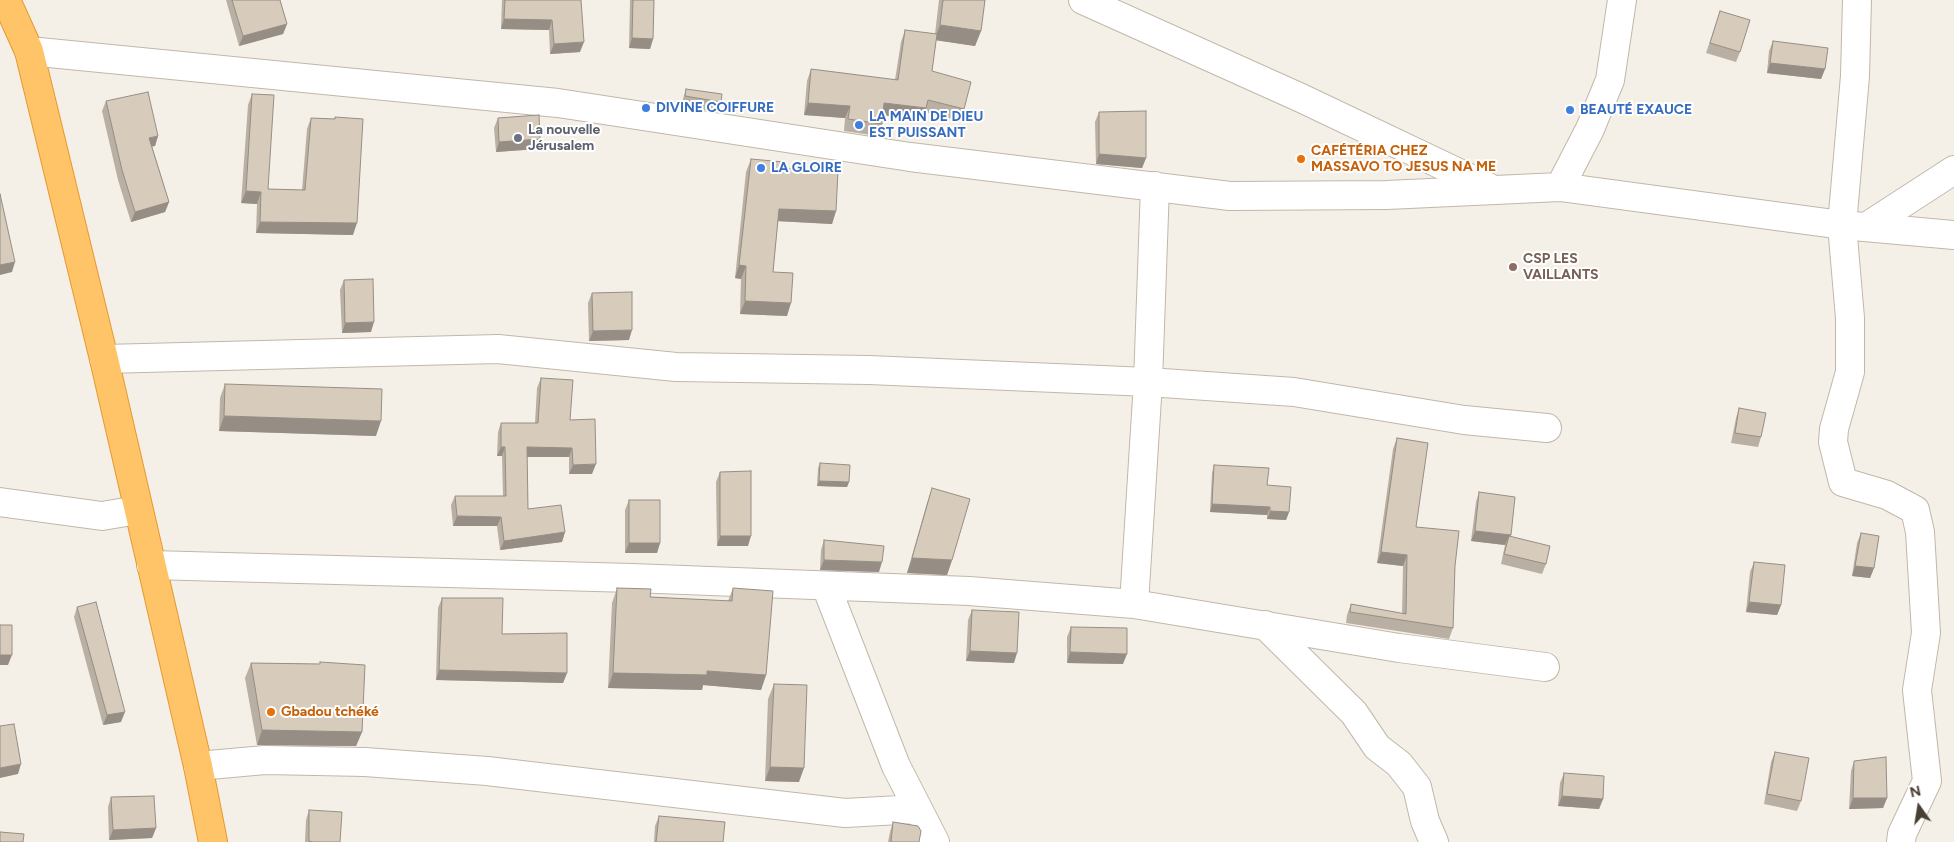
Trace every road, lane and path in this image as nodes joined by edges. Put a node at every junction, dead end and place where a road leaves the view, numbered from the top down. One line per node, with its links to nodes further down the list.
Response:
1 (6, 0): 5 (highway)
2 (1083, 0): 9 (street)
3 (1622, 0): 8 (street)
4 (1856, 0): 10 (street)
5 (29, 51): 7 (street); 12 (highway)
6 (1954, 170): 10 (street)
7 (1155, 186): 9 (street); 13 (street)
8 (1560, 187): 9 (street); 10 (street)
9 (1490, 189)
10 (1854, 226): 11 (street); 27 (street)
11 (1954, 235)
12 (104, 359): 13 (street); 16 (highway)
13 (1148, 382): 14 (street); 19 (street)
14 (1547, 428)
15 (0, 502): 16 (street)
16 (138, 510): 17 (highway)
17 (150, 565): 18 (street); 22 (highway)
18 (826, 586): 19 (street); 23 (street)
19 (1134, 604): 20 (street)
20 (1265, 625): 21 (street); 26 (street)
21 (1545, 667)
22 (198, 766): 23 (street); 24 (highway)
23 (918, 809): 25 (street)
24 (213, 842)
25 (935, 842)
26 (1434, 842)
27 (1901, 842)

